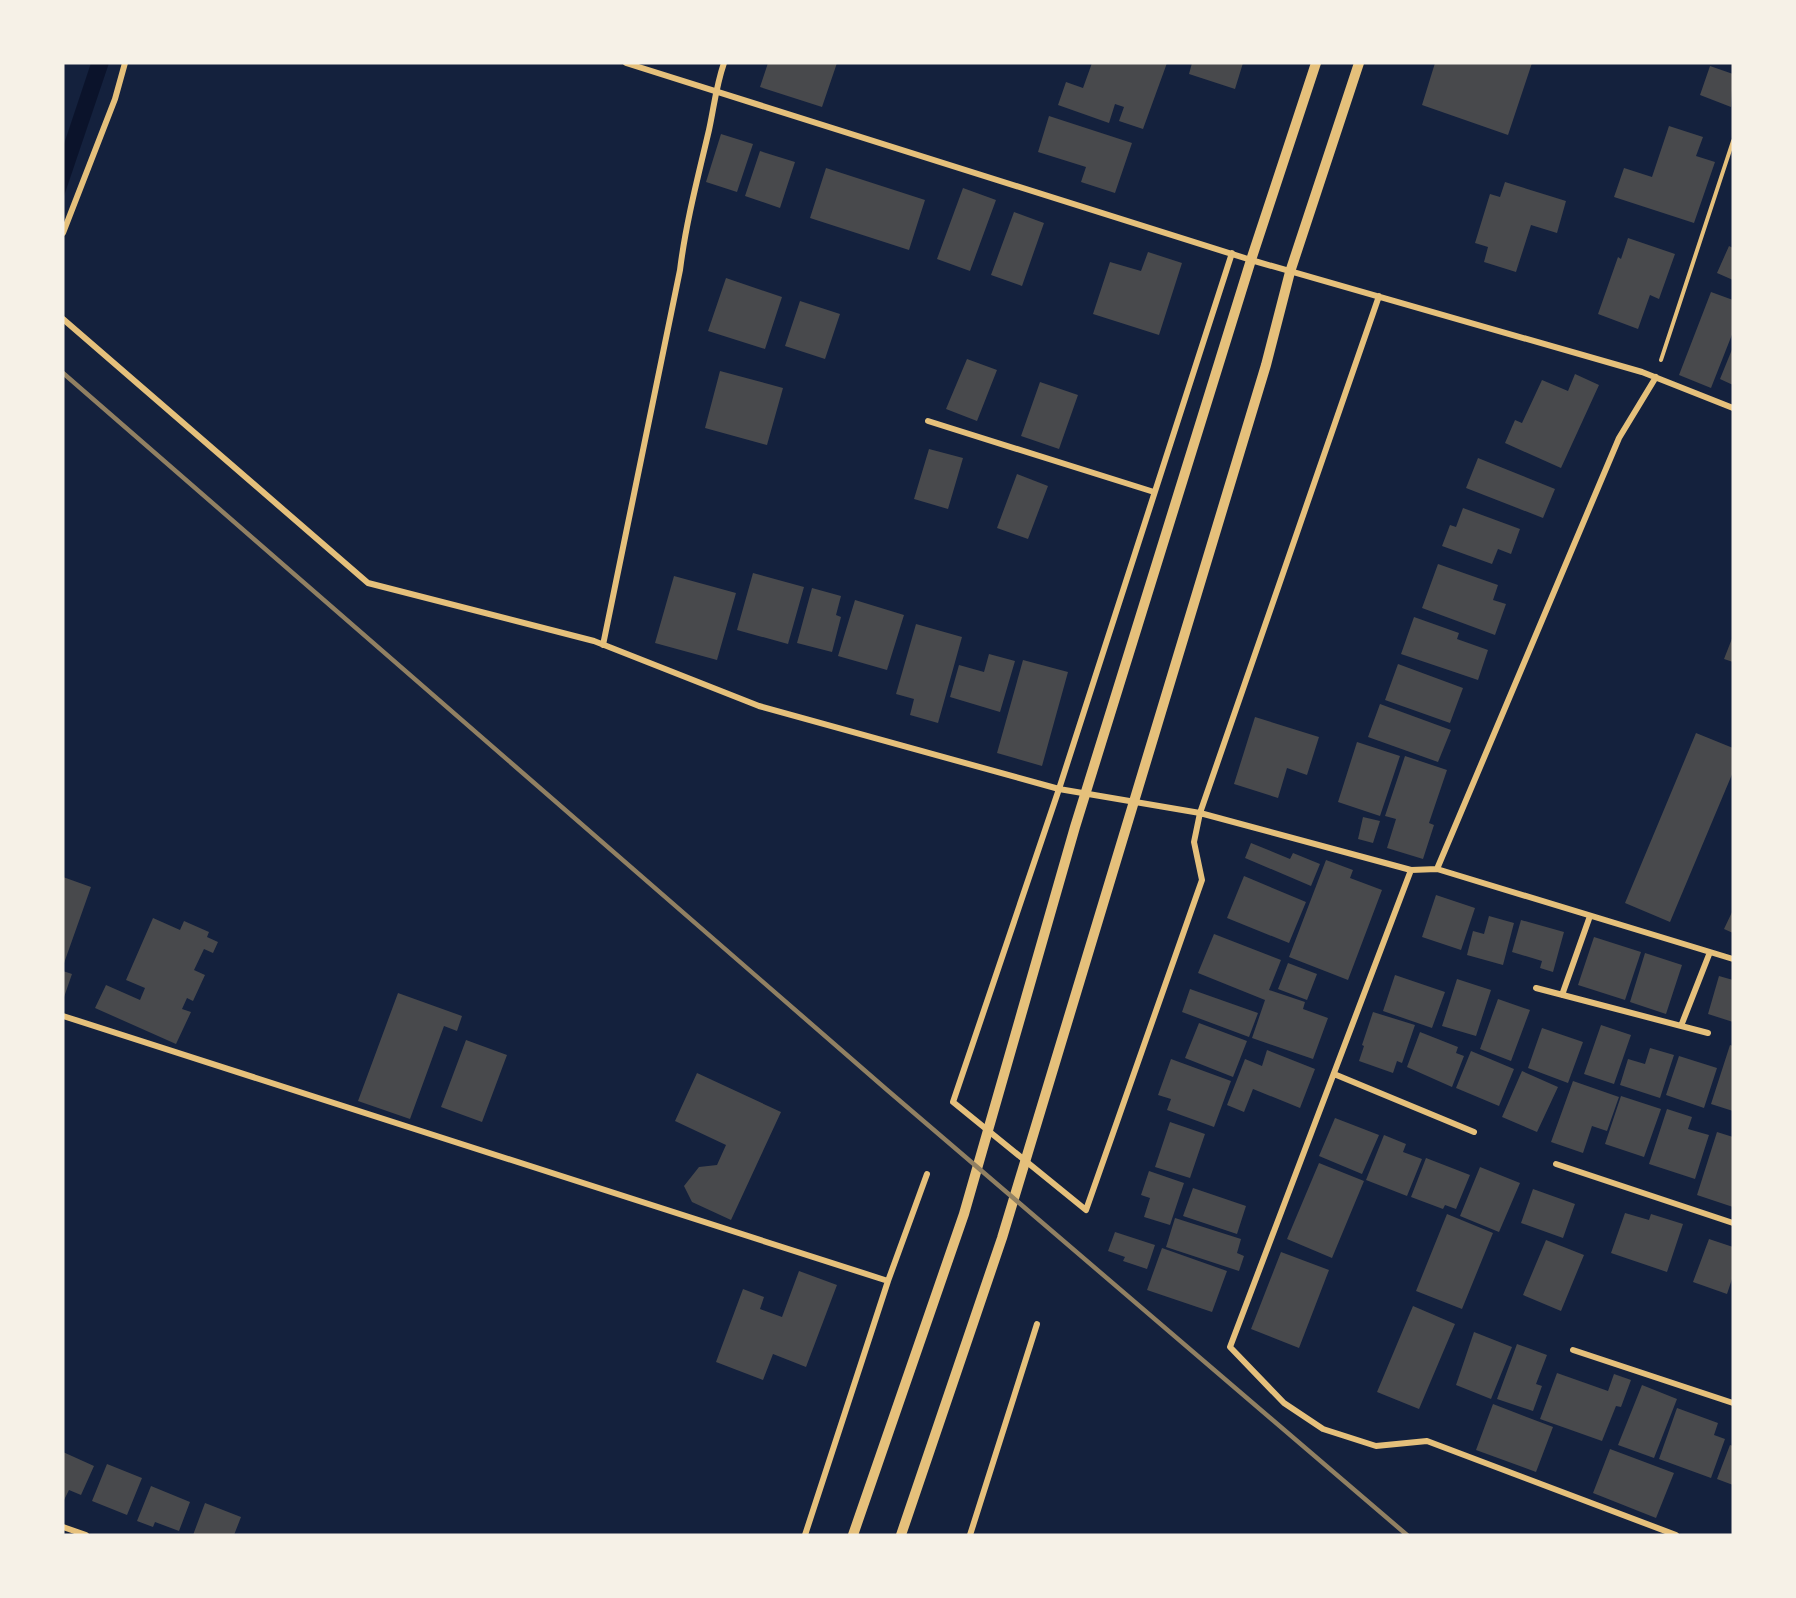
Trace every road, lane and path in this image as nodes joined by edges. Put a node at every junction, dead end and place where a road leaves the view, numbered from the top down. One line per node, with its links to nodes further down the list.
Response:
1 (125, 63): 8 (street)
2 (626, 63): 6 (street)
3 (724, 63): 6 (street)
4 (1316, 63): 10 (street)
5 (1359, 63): 11 (street)
6 (714, 91): 9 (street); 18 (street)
7 (1733, 141): 14 (path)
8 (63, 233)
9 (1232, 253): 10 (street); 17 (street)
10 (1251, 260): 11 (street); 43 (street)
11 (1290, 272): 12 (street); 44 (street)
12 (1379, 296): 14 (street); 20 (street)
13 (63, 320): 18 (street)
14 (1656, 377): 15 (street); 21 (street)
15 (1733, 408)
16 (928, 421): 17 (street)
17 (1154, 492): 19 (street)
18 (603, 645): 19 (street)
19 (1059, 789): 20 (street); 20 (street)
20 (1200, 813): 22 (street)
21 (1437, 869): 22 (street); 23 (street)
22 (1412, 870): 31 (street)
23 (1590, 916): 24 (street); 27 (street)
24 (1710, 952): 25 (street); 29 (street)
25 (1733, 958)
26 (1536, 988): 27 (street)
27 (1562, 995): 29 (street)
28 (63, 1016): 36 (street)
29 (1681, 1026): 30 (street)
30 (1708, 1033)
31 (1334, 1074): 32 (street); 46 (street)
32 (1474, 1132)
33 (1556, 1164): 35 (street)
34 (927, 1174): 36 (street)
35 (1733, 1223)
36 (888, 1281): 42 (street)
37 (1037, 1324): 45 (street)
38 (1574, 1350): 39 (street)
39 (1733, 1403)
40 (63, 1527): 41 (street)
41 (86, 1535)
42 (805, 1535)
43 (853, 1535)
44 (901, 1535)
45 (970, 1535)
46 (1676, 1535)

